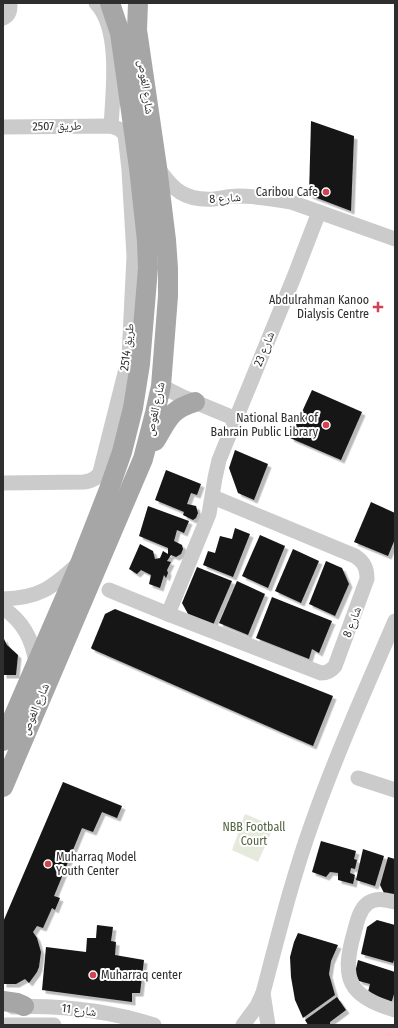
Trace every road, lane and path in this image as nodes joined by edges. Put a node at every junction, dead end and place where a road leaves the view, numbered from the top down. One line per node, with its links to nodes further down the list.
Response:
1 (10, 3): 5 (street)
2 (96, 3): 6 (street)
3 (110, 3): 11 (main road, شارع الغوص)
4 (138, 3): 8 (main road, شارع الغوص)
5 (3, 18)
6 (111, 126): 7 (street, طريق 2507); 16 (street, طريق 2514)
7 (3, 127)
8 (157, 167): 9 (street, شارع 8); 12 (main road, شارع الغوص)
9 (318, 212): 10 (street, شارع 8); 14 (street, شارع 23)
10 (395, 239)
11 (148, 268): 12 (main road); 18 (main road, شارع الغوص)
12 (161, 386): 13 (street); 15 (main road, شارع الغوص)
13 (195, 402): 14 (street); 15 (main road)
14 (236, 419): 17 (street)
15 (143, 459): 27 (main road, شارع الغوص)
16 (3, 483)
17 (213, 497): 22 (street); 22 (street, شارع 8)
18 (82, 561): 20 (street); 24 (main road, شارع الغوص)
19 (109, 590): 22 (street, شارع 8)
20 (3, 599)
21 (3, 608): 24 (street)
22 (168, 614)
23 (395, 621): 30 (street)
24 (36, 664): 25 (main road, شارع الغوص)
25 (3, 741)
26 (358, 778): 28 (street)
27 (3, 787)
28 (395, 790)
29 (395, 902): 34 (street)
30 (263, 993): 38 (street); 39 (street)
31 (3, 1001): 32 (main road)
32 (24, 1006): 33 (street, شارع 11); 37 (street, شارع 11)
33 (3, 1007)
34 (395, 1010)
35 (6, 1025): 36 (street, شارع 11)
36 (54, 1025)
37 (154, 1025)
38 (243, 1025)
39 (268, 1025)

